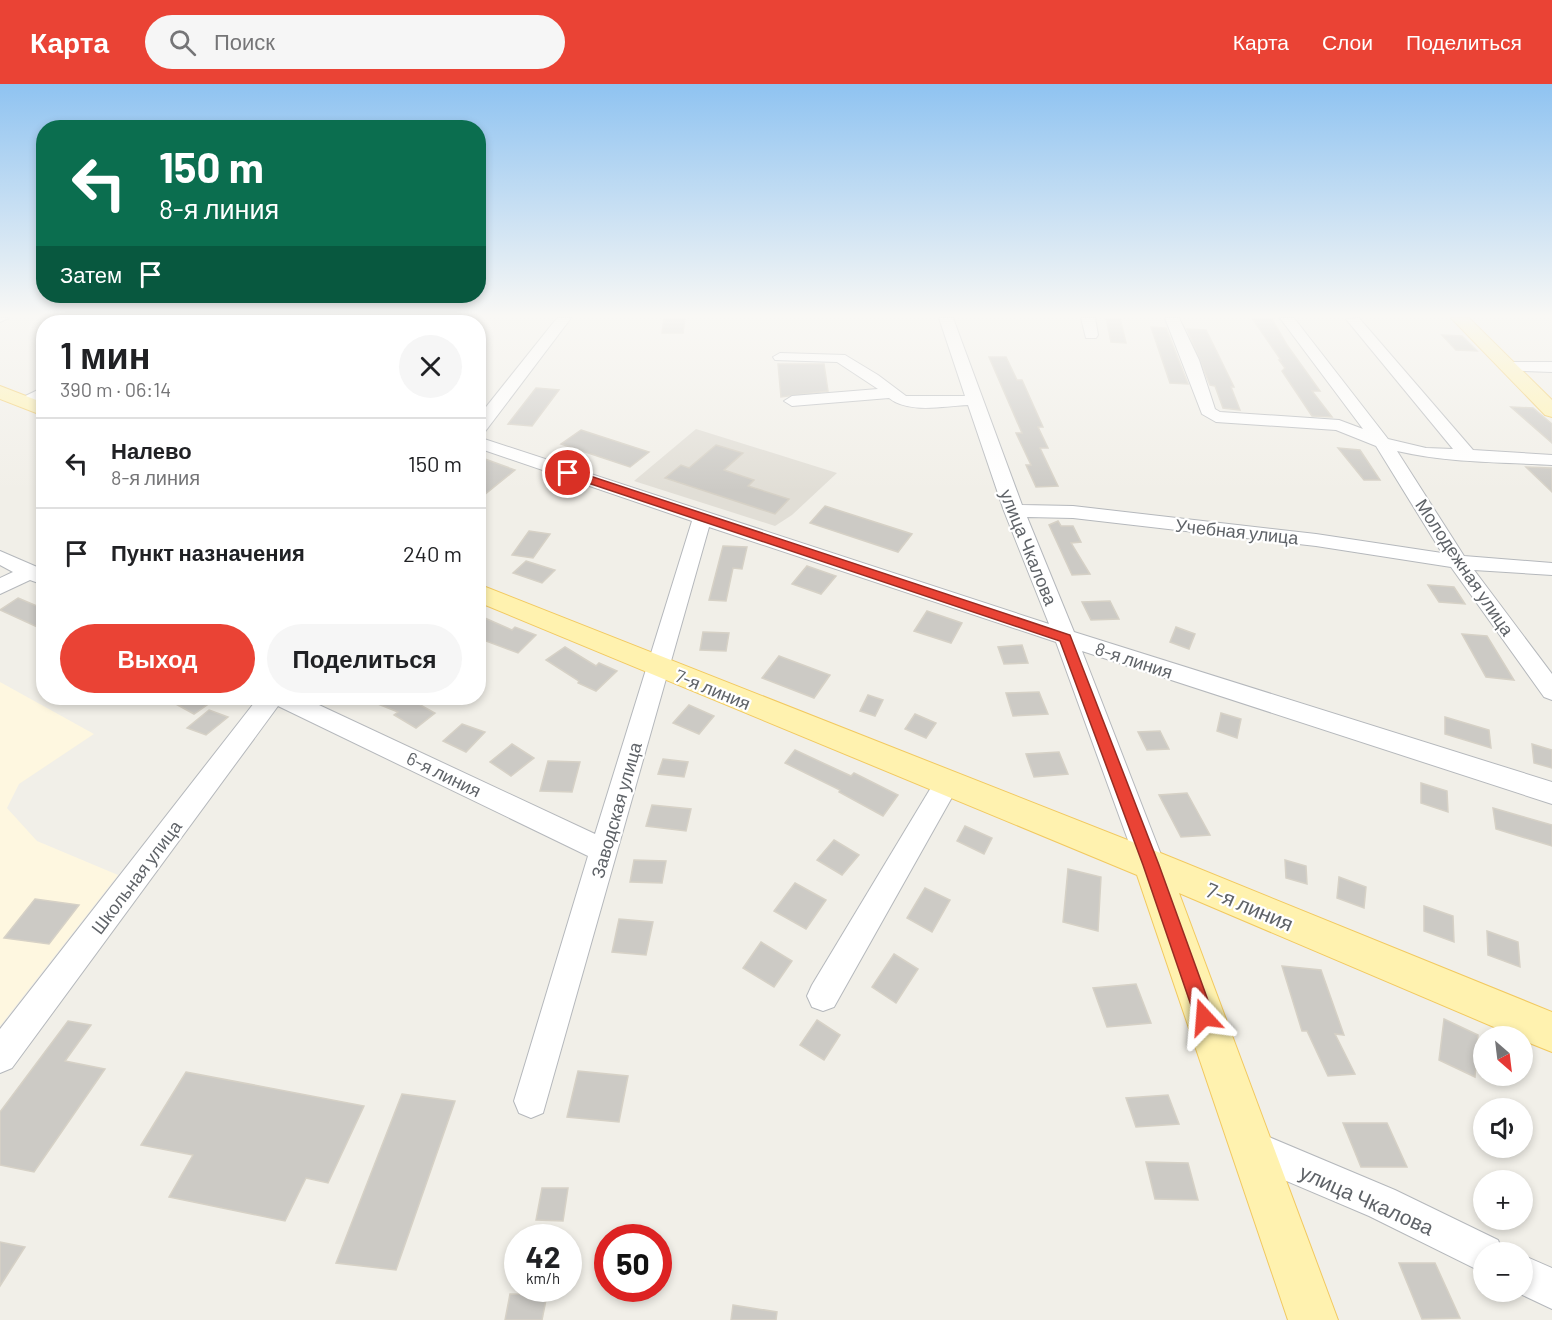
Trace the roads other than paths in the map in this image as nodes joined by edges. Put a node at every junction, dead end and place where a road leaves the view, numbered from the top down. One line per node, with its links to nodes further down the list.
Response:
1 (519, 376): 19 (street)
2 (839, 376): 12 (street)
3 (869, 376): 10 (street)
4 (966, 376): 13 (street, улица Чкалова)
5 (1196, 376): 20 (street, Молодежная улица)
6 (1330, 376): 20 (street, Молодежная улица)
7 (1401, 376): 22 (street)
8 (1516, 376): 18 (main road)
9 (0, 392): 14 (main road)
10 (892, 393): 12 (street); 13 (street)
11 (36, 395): 14 (street)
12 (843, 396): 15 (street)
13 (975, 400): 24 (street, улица Чкалова)
14 (23, 401): 16 (main road); 17 (main road)
15 (792, 401)
16 (36, 407)
17 (0, 411)
18 (1552, 411)
19 (486, 419)
20 (1379, 442): 22 (street, Молодежная улица); 27 (street, Молодежная улица)
21 (486, 445): 25 (street, 8-я линия)
22 (1469, 457): 23 (street, Молодежная улица)
23 (1552, 460)
24 (1014, 511): 27 (street, Учебная улица); 32 (street, улица Чкалова)
25 (702, 519): 32 (street, 8-я линия); 33 (street, Заводская улица)
26 (0, 557): 29 (street)
27 (1458, 562): 28 (street, Учебная улица); 34 (street, Молодежная улица)
28 (1552, 569)
29 (36, 575): 30 (street)
30 (0, 587)
31 (486, 595): 33 (main road, 7-я линия)
32 (1066, 639): 38 (street, 8-я линия); 40 (street, улица Чкалова)
33 (657, 666): 37 (main road, 7-я линия); 39 (street, Заводская улица)
34 (1552, 691)
35 (266, 705): 43 (street, Школьная улица)
36 (298, 705): 39 (street, 6-я линия)
37 (947, 783): 40 (main road, 7-я линия); 41 (street)
38 (1552, 793)
39 (604, 851): 44 (street, Заводская улица)
40 (1151, 865): 42 (main road, 7-я линия); 45 (main road, улица Чкалова)
41 (823, 996)
42 (1552, 1032)
43 (0, 1056)
44 (531, 1101)
45 (1250, 1147): 46 (street, улица Чкалова); 49 (main road, улица Чкалова)
46 (1473, 1248)
47 (1533, 1279): 48 (street)
48 (1552, 1288)
49 (1313, 1320)

